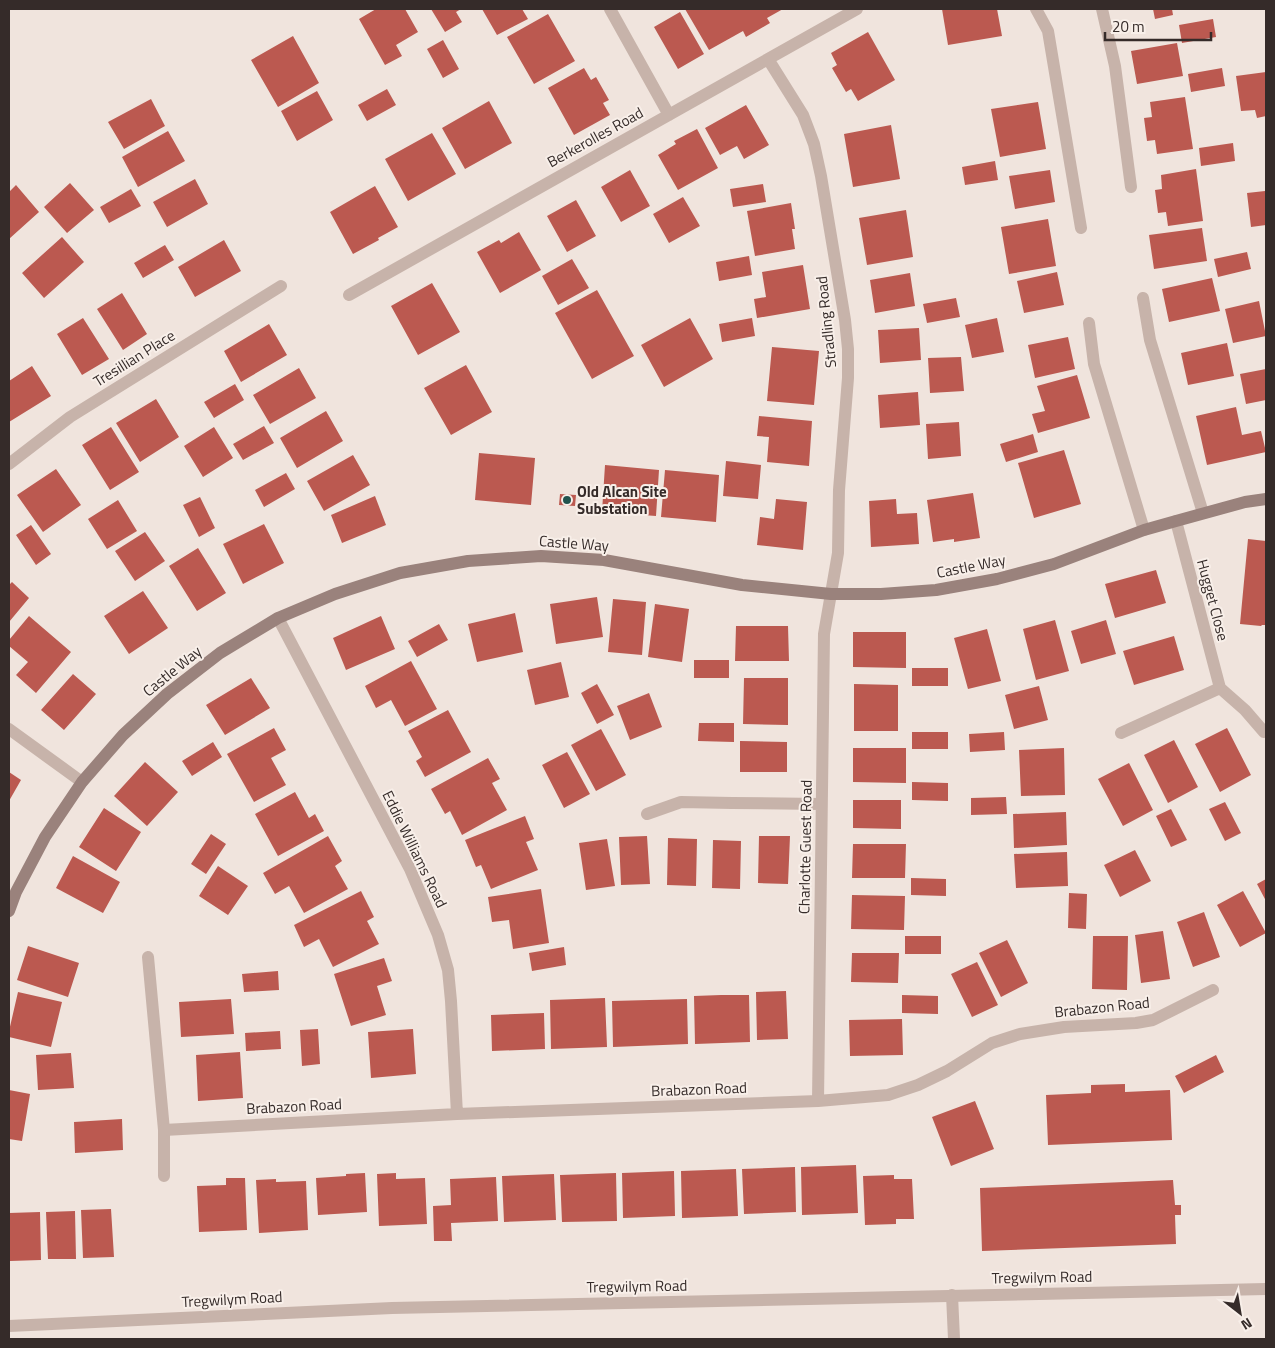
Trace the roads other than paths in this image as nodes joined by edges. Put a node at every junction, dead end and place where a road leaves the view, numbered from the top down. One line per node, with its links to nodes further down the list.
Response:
1 (610, 9): 6 (street)
2 (858, 9): 5 (street, Berkerolles Road)
3 (1036, 9): 8 (street)
4 (1102, 9): 7 (street)
5 (768, 59): 6 (street, Berkerolles Road); 18 (street, Stradling Road)
6 (669, 115): 10 (street, Berkerolles Road)
7 (1131, 187)
8 (1081, 228)
9 (281, 286): 13 (street, Tresillian Place)
10 (349, 295)
11 (1144, 298): 15 (street)
12 (1089, 323): 17 (street)
13 (9, 464)
14 (1266, 499): 15 (street, Castle Way)
15 (1203, 513): 16 (street, Castle Way)
16 (1176, 521): 17 (street, Castle Way); 20 (street, Hugget Close)
17 (1144, 530): 18 (street, Castle Way)
18 (830, 594): 19 (street, Castle Way); 25 (street, Charlotte Guest Road)
19 (278, 618): 24 (street, Castle Way); 31 (street, Eddie Williams Road)
20 (1220, 688): 22 (street); 23 (street)
21 (9, 728): 24 (street)
22 (1121, 732)
23 (1264, 732)
24 (82, 782): 27 (street, Castle Way)
25 (821, 804): 26 (street); 30 (street, Charlotte Guest Road)
26 (647, 814)
27 (9, 911)
28 (148, 957): 32 (street)
29 (1213, 990): 30 (street, Brabazon Road)
30 (818, 1101): 31 (street, Brabazon Road)
31 (457, 1114): 32 (street, Brabazon Road)
32 (164, 1130): 33 (street)
33 (164, 1176)
34 (1266, 1289): 35 (street, Tregwilym Road)
35 (952, 1295): 36 (street, Tregwilym Road); 37 (street)
36 (9, 1326)
37 (954, 1339)

